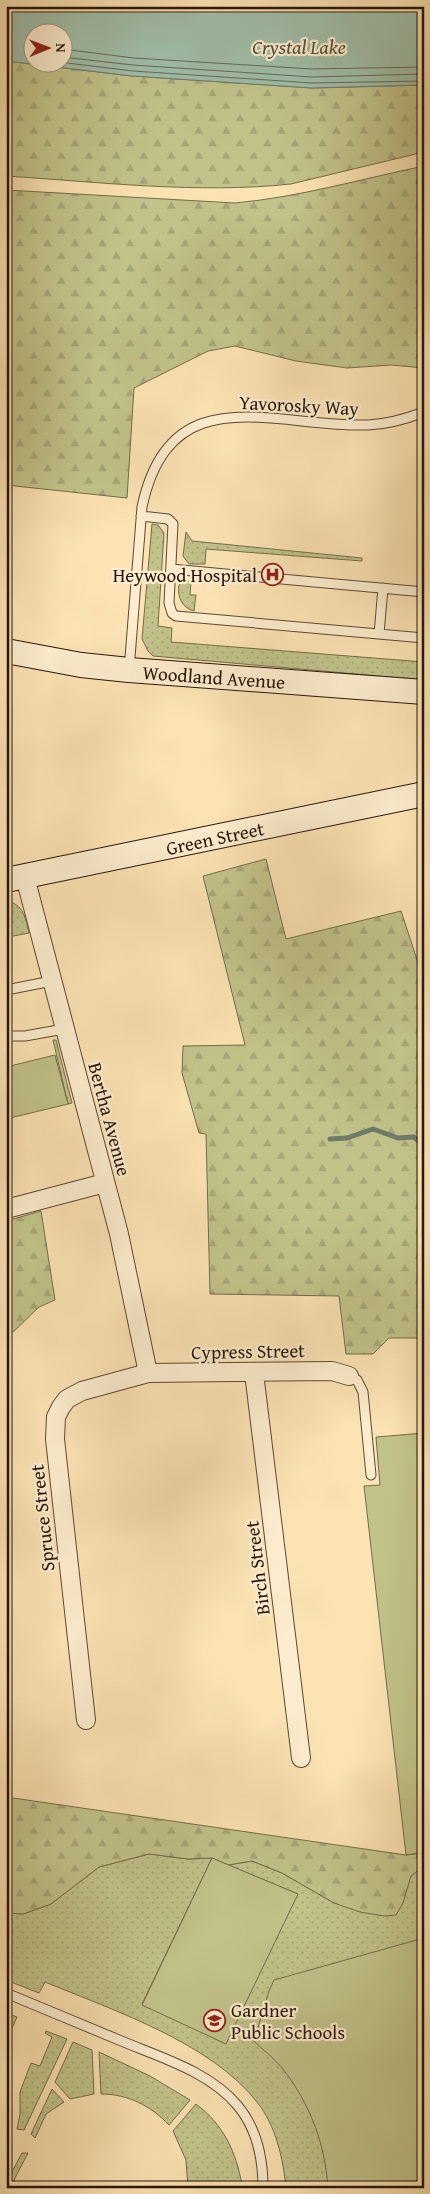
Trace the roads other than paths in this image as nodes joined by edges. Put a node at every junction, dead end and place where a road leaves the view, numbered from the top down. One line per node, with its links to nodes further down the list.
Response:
1 (424, 412): 2 (lane, Yavorosky Way)
2 (141, 516): 3 (lane); 9 (lane, Yavorosky Way)
3 (171, 568): 4 (lane); 6 (lane)
4 (383, 588): 5 (lane); 6 (lane)
5 (424, 592)
6 (378, 634): 7 (lane)
7 (424, 638)
8 (6, 651): 9 (street, Woodland Avenue)
9 (129, 670): 10 (street, Woodland Avenue)
10 (424, 692)
11 (424, 794): 12 (street, Green Street)
12 (15, 878): 13 (street, Bertha Avenue)
13 (52, 981): 14 (lane); 15 (street, Bertha Avenue)
14 (6, 990)
15 (64, 1029): 16 (lane); 17 (street, Bertha Avenue)
16 (6, 1036)
17 (105, 1183): 18 (street); 19 (street, Bertha Avenue)
18 (6, 1209)
19 (148, 1373): 20 (street, Cypress Street); 23 (street, Spruce Street)
20 (254, 1373): 21 (street, Cypress Street); 24 (street, Birch Street)
21 (349, 1376): 22 (lane)
22 (371, 1475)
23 (86, 1720)
24 (301, 1758)
25 (6, 1993): 26 (lane)
26 (263, 2188)

